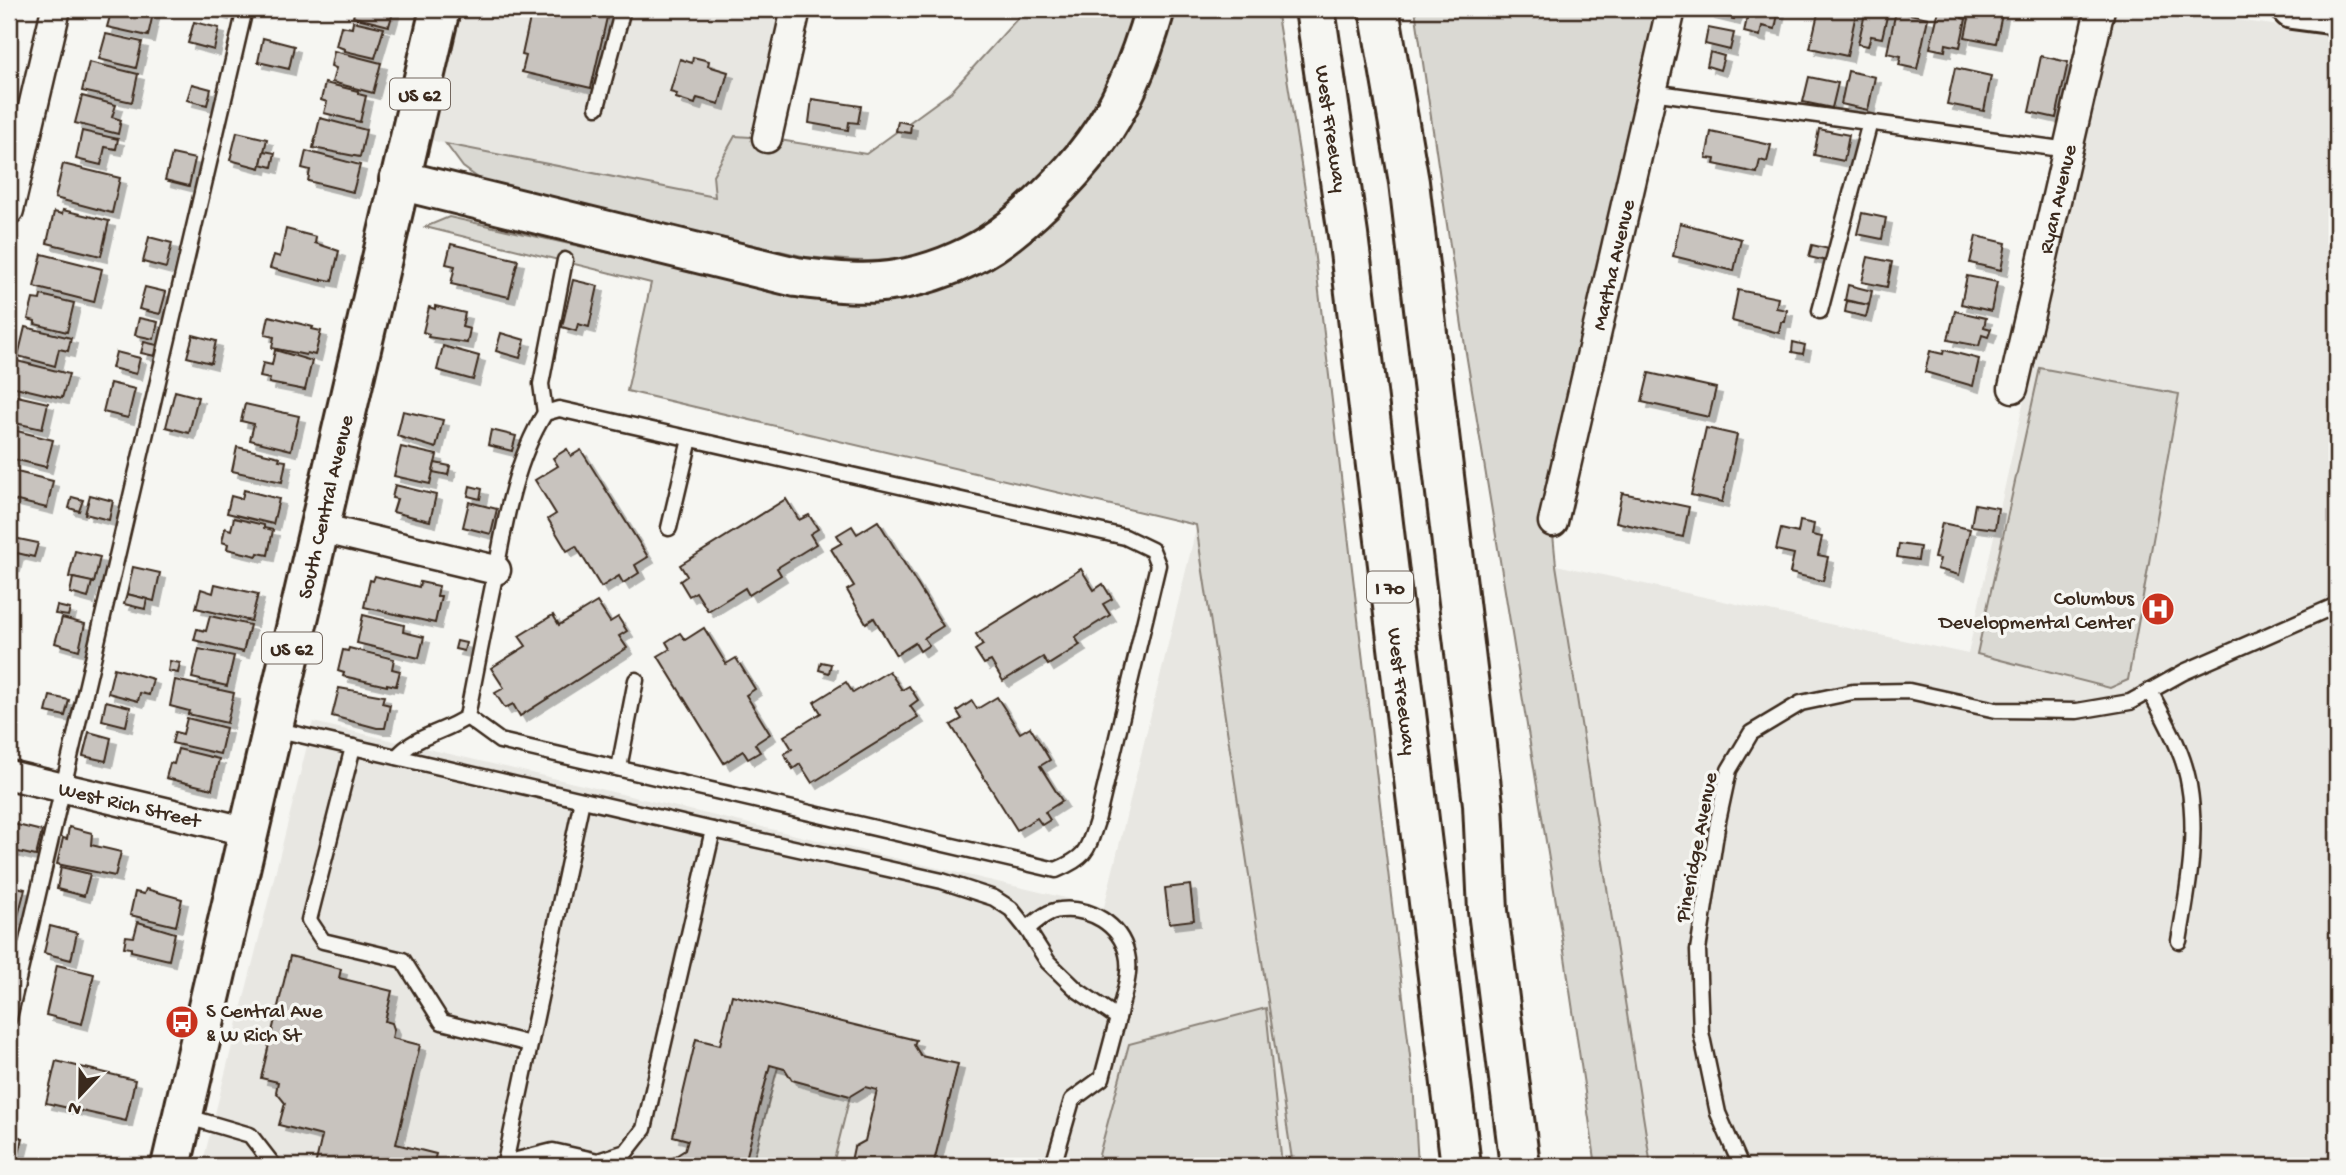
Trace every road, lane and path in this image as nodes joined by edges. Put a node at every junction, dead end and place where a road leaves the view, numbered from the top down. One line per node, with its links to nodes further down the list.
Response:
1 (56, 9): 19 (street)
2 (245, 9): 38 (lane)
3 (440, 9): 18 (main road, South Central Avenue / US 62)
4 (623, 9): 14 (lane)
5 (796, 9): 16 (street)
6 (1155, 9): 18 (main road)
7 (1315, 9): 52 (main road, West Freeway / I 70)
8 (1379, 9): 53 (main road)
9 (1671, 9): 13 (street, Martha Avenue)
10 (2100, 9): 17 (street, Ryan Avenue)
11 (2292, 9): 12 (main road)
12 (2337, 15)
13 (1652, 92): 15 (lane); 25 (street, Martha Avenue)
14 (597, 107)
15 (1870, 122): 17 (lane); 21 (lane)
16 (767, 138)
17 (2068, 150): 22 (street, Ryan Avenue)
18 (399, 180): 26 (main road, South Central Avenue / US 62)
19 (9, 210)
20 (565, 260): 23 (lane)
21 (1820, 311)
22 (2013, 388)
23 (545, 413): 24 (lane); 28 (lane)
24 (690, 439): 27 (lane); 36 (lane)
25 (1553, 522)
26 (320, 528): 28 (street); 33 (main road, South Central Avenue / US 62)
27 (669, 528)
28 (496, 570): 32 (lane)
29 (2337, 605): 31 (lane, Pineridge Avenue)
30 (636, 680): 36 (lane)
31 (2150, 691): 43 (lane); 54 (lane, Pineridge Avenue)
32 (467, 717): 35 (lane); 36 (lane)
33 (274, 728): 34 (lane); 41 (main road, South Central Avenue / US 62)
34 (353, 747): 35 (lane); 46 (lane)
35 (397, 757): 39 (lane)
36 (619, 768)
37 (9, 775): 38 (street, West Rich Street)
38 (62, 787): 41 (street, West Rich Street); 44 (lane)
39 (582, 800): 40 (lane); 46 (lane)
40 (713, 831): 42 (lane); 48 (lane)
41 (250, 832): 47 (main road, South Central Avenue / US 62)
42 (1027, 929): 45 (lane); 45 (lane)
43 (2179, 941)
44 (9, 1018)
45 (1118, 1018): 51 (lane)
46 (530, 1044): 48 (lane)
47 (184, 1116): 49 (main road, South Central Avenue / US 62); 50 (lane)
48 (504, 1165)
49 (171, 1166)
50 (274, 1166)
51 (1053, 1166)
52 (1461, 1166)
53 (1520, 1166)
54 (1741, 1166)

